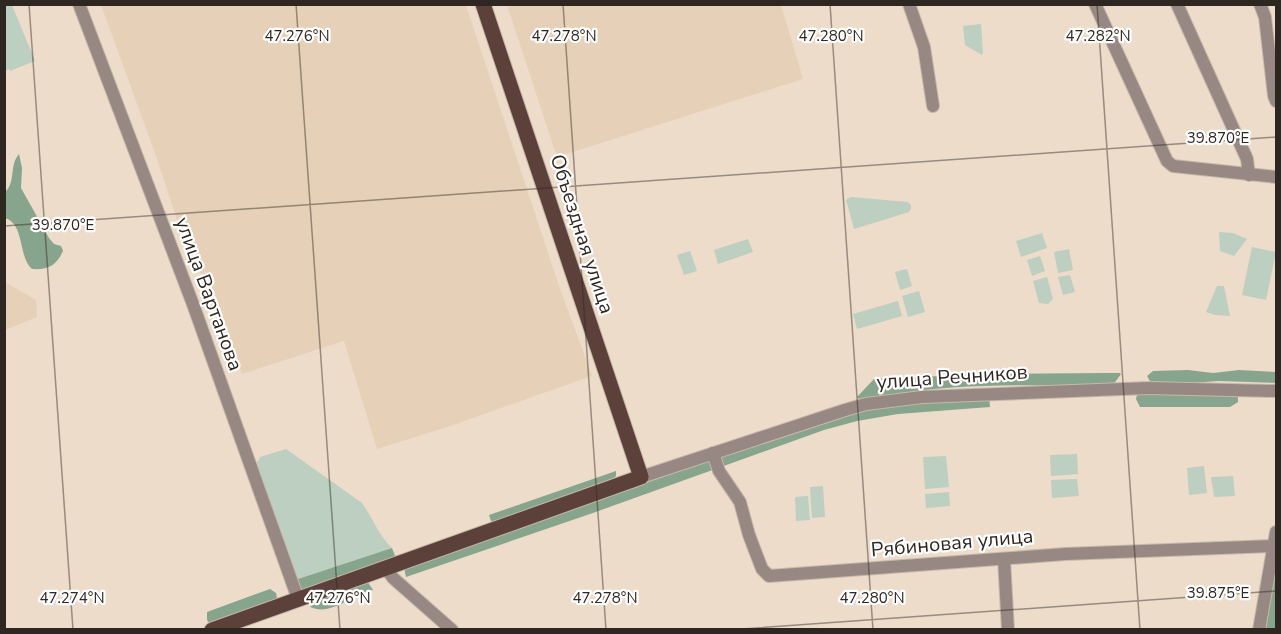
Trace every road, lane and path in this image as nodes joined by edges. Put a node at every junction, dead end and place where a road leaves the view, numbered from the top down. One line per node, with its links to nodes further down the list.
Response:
1 (79, 4): 18 (street, улица Вартанова)
2 (483, 4): 13 (main road, Объездная улица)
3 (909, 4): 8 (street)
4 (1095, 4): 9 (street)
5 (1177, 4): 9 (street)
6 (1260, 4): 7 (street)
7 (1276, 100)
8 (933, 106)
9 (1249, 175): 10 (street)
10 (1276, 177)
11 (1276, 391): 12 (street, улица Речников)
12 (713, 453): 13 (street, улица Речников); 16 (street, Рябиновая улица)
13 (641, 477): 17 (main road)
14 (1276, 532): 15 (street)
15 (1274, 546): 16 (street, Рябиновая улица); 22 (street)
16 (1004, 559): 21 (street)
17 (385, 567): 18 (main road); 20 (street)
18 (298, 599): 19 (main road)
19 (212, 630)
20 (452, 630)
21 (1008, 630)
22 (1259, 630)

